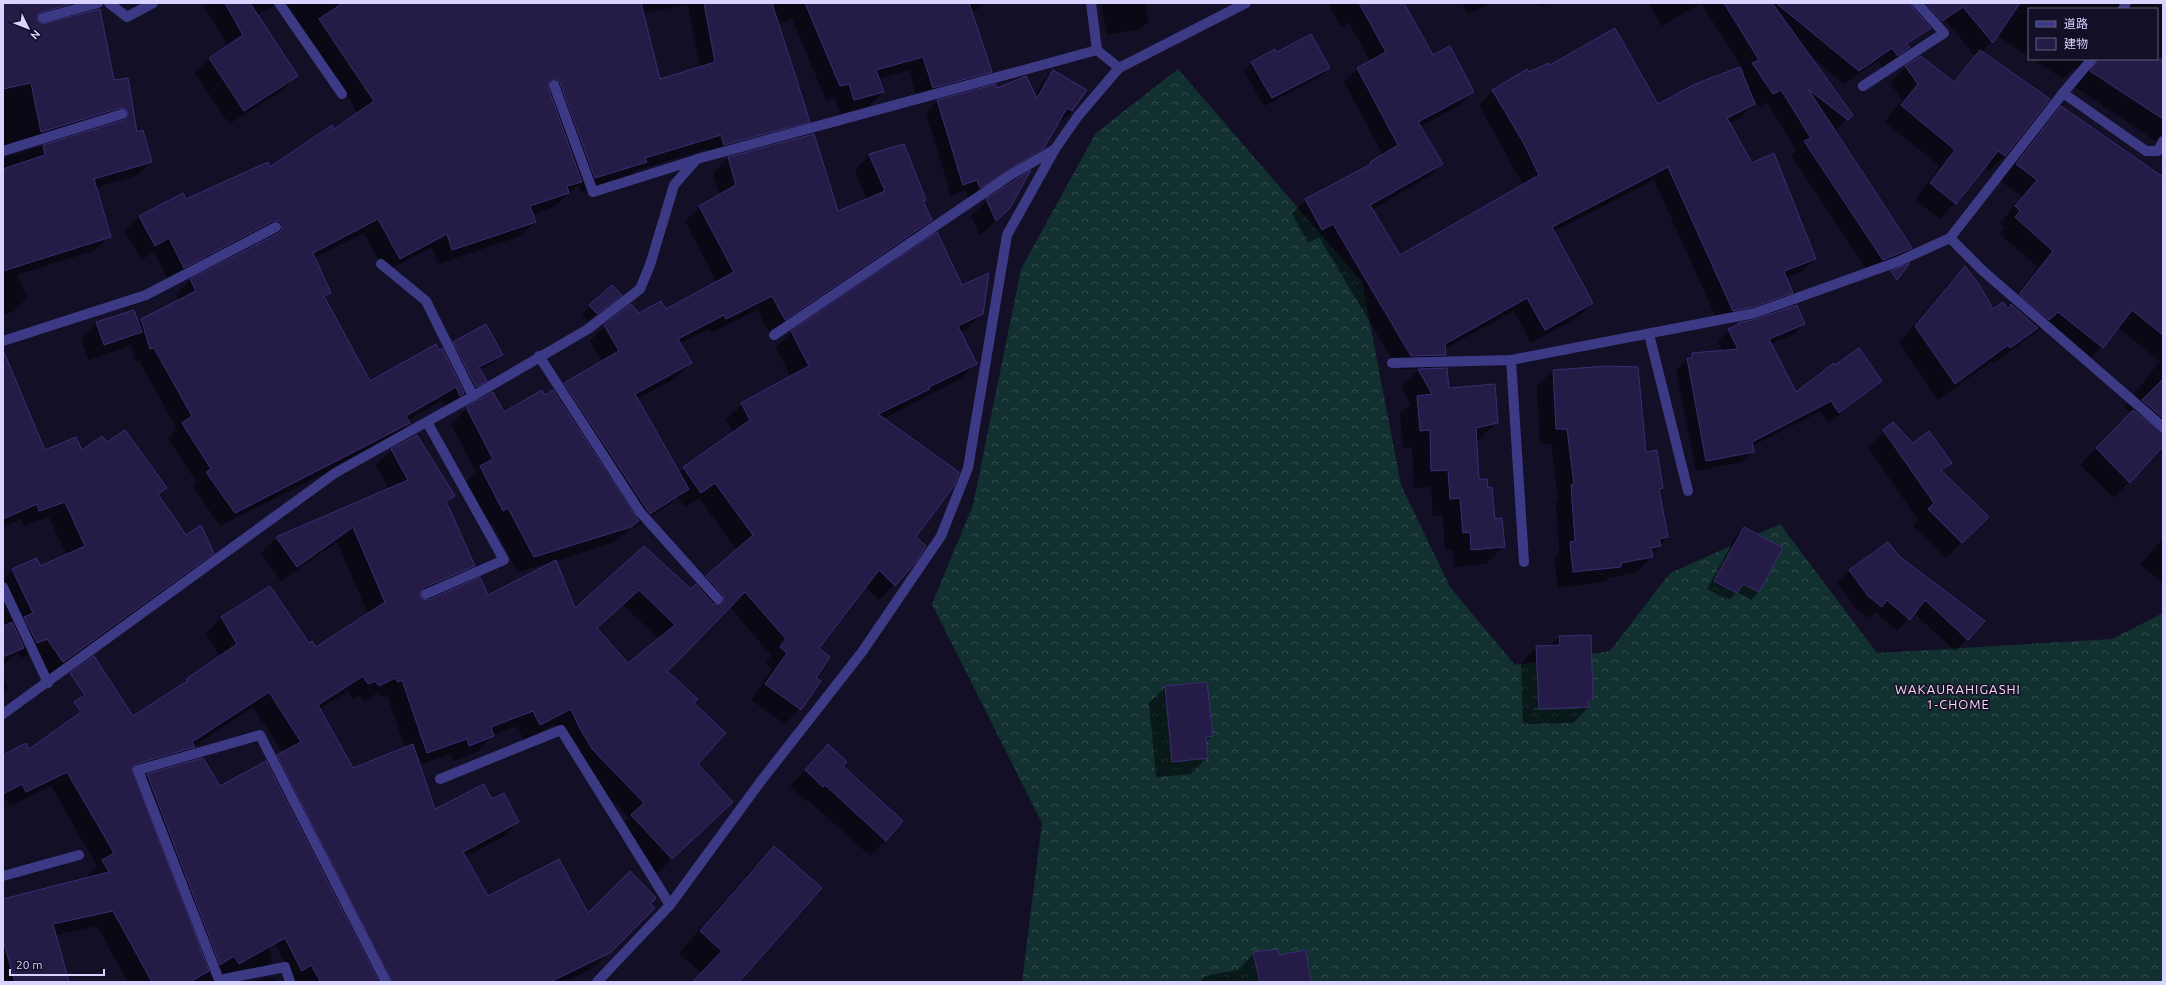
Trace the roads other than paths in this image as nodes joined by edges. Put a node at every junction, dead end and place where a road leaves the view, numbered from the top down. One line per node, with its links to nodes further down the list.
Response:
1 (98, 3): 8 (street)
2 (109, 3): 3 (street)
3 (152, 3)
4 (279, 3): 15 (street)
5 (1091, 3): 9 (street)
6 (1246, 3): 11 (street)
7 (1917, 3): 13 (street)
8 (42, 18)
9 (1097, 50): 11 (street); 20 (street)
10 (2091, 60): 14 (street)
11 (1118, 68): 18 (street)
12 (554, 85): 20 (street)
13 (1863, 86)
14 (2063, 93): 17 (street); 22 (street)
15 (342, 94)
16 (122, 114): 19 (street)
17 (2163, 140)
18 (1055, 149): 25 (street); 43 (street)
19 (3, 150)
20 (697, 159): 27 (street)
21 (276, 227): 26 (street)
22 (1950, 238): 24 (street); 32 (street)
23 (381, 264): 30 (street)
24 (1649, 334): 28 (street); 33 (street)
25 (774, 335)
26 (3, 341)
27 (539, 356): 30 (street); 37 (street)
28 (1511, 360): 29 (street); 34 (street)
29 (1392, 363)
30 (473, 396): 31 (street)
31 (427, 422): 36 (street); 38 (street)
32 (2163, 427)
33 (1688, 491)
34 (1524, 562)
35 (3, 587): 38 (street)
36 (426, 594)
37 (718, 599)
38 (48, 683): 39 (street)
39 (3, 714)
40 (440, 779): 43 (street)
41 (79, 855): 42 (street)
42 (3, 876)
43 (670, 906): 46 (street)
44 (290, 982): 45 (street)
45 (386, 982)
46 (597, 982)

